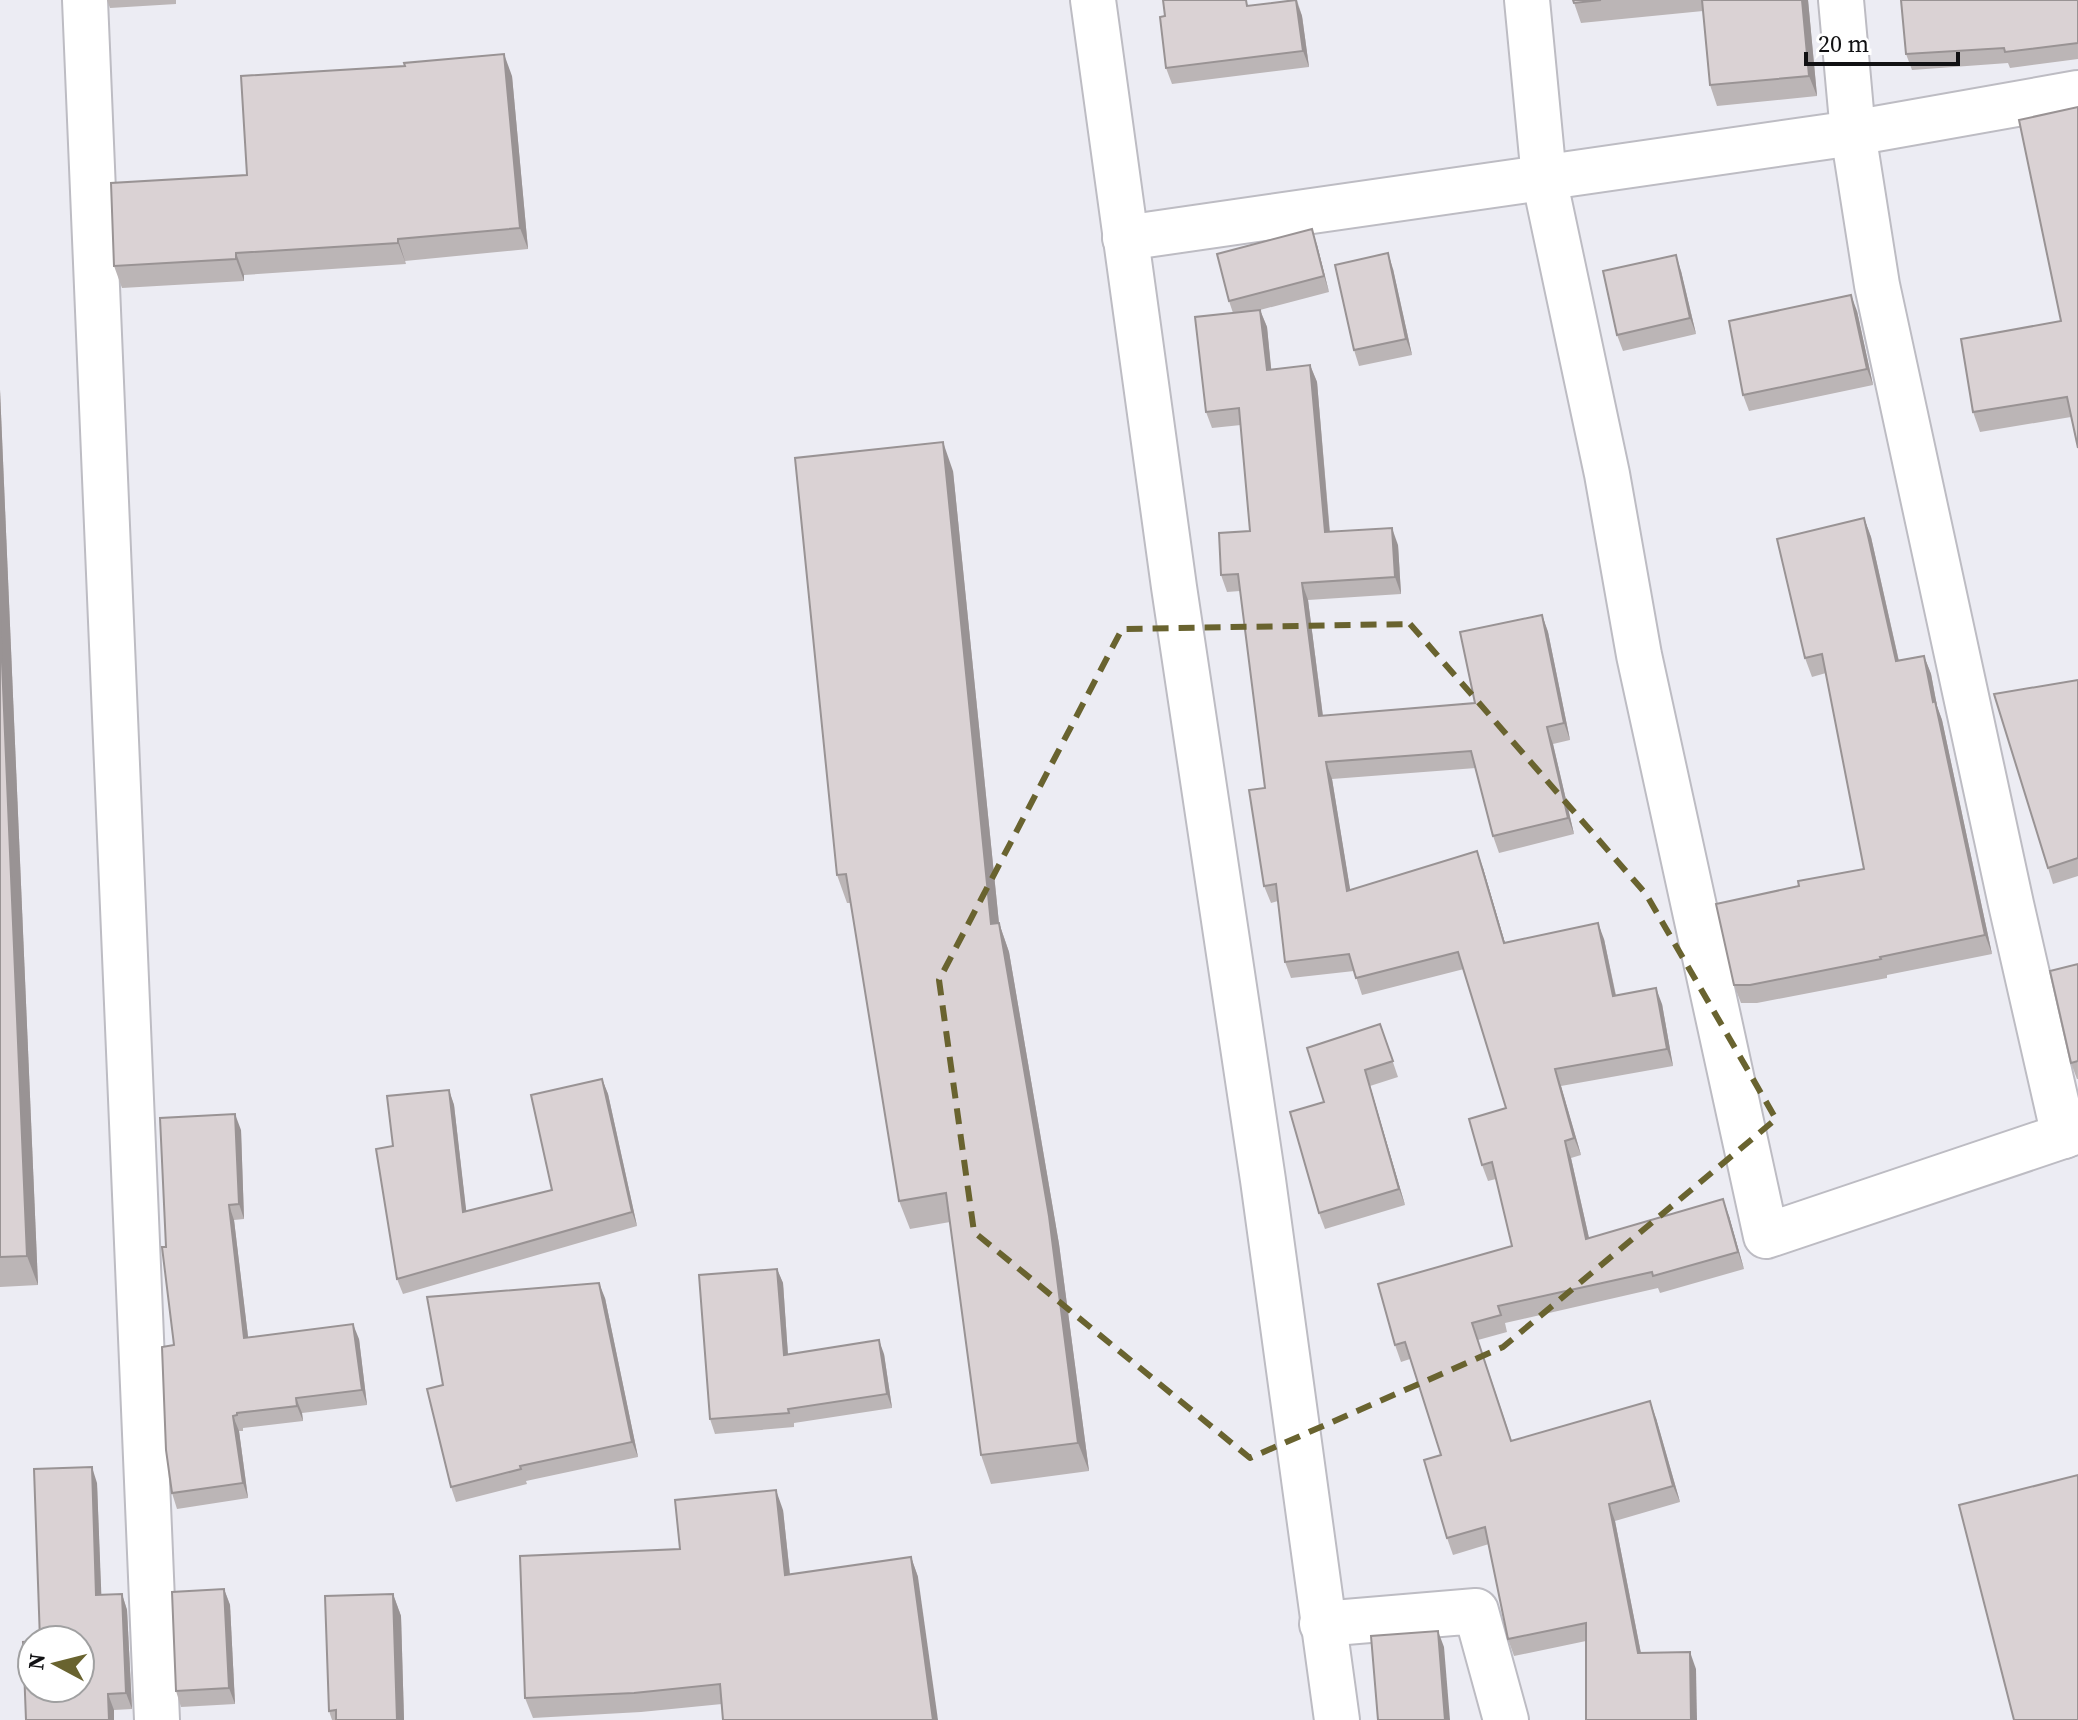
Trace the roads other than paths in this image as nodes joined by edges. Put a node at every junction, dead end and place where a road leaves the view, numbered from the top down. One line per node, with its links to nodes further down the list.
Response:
1 (85, 0): 11 (street)
2 (1093, 0): 8 (street)
3 (1527, 0): 7 (street)
4 (1841, 0): 6 (street)
5 (2078, 93): 6 (street)
6 (1853, 133): 7 (street); 9 (street)
7 (1544, 178): 8 (street); 9 (street)
8 (1125, 238): 10 (street)
9 (2071, 1133)
10 (1322, 1624): 12 (street); 13 (street)
11 (157, 1720)
12 (1337, 1720)
13 (1506, 1720)

